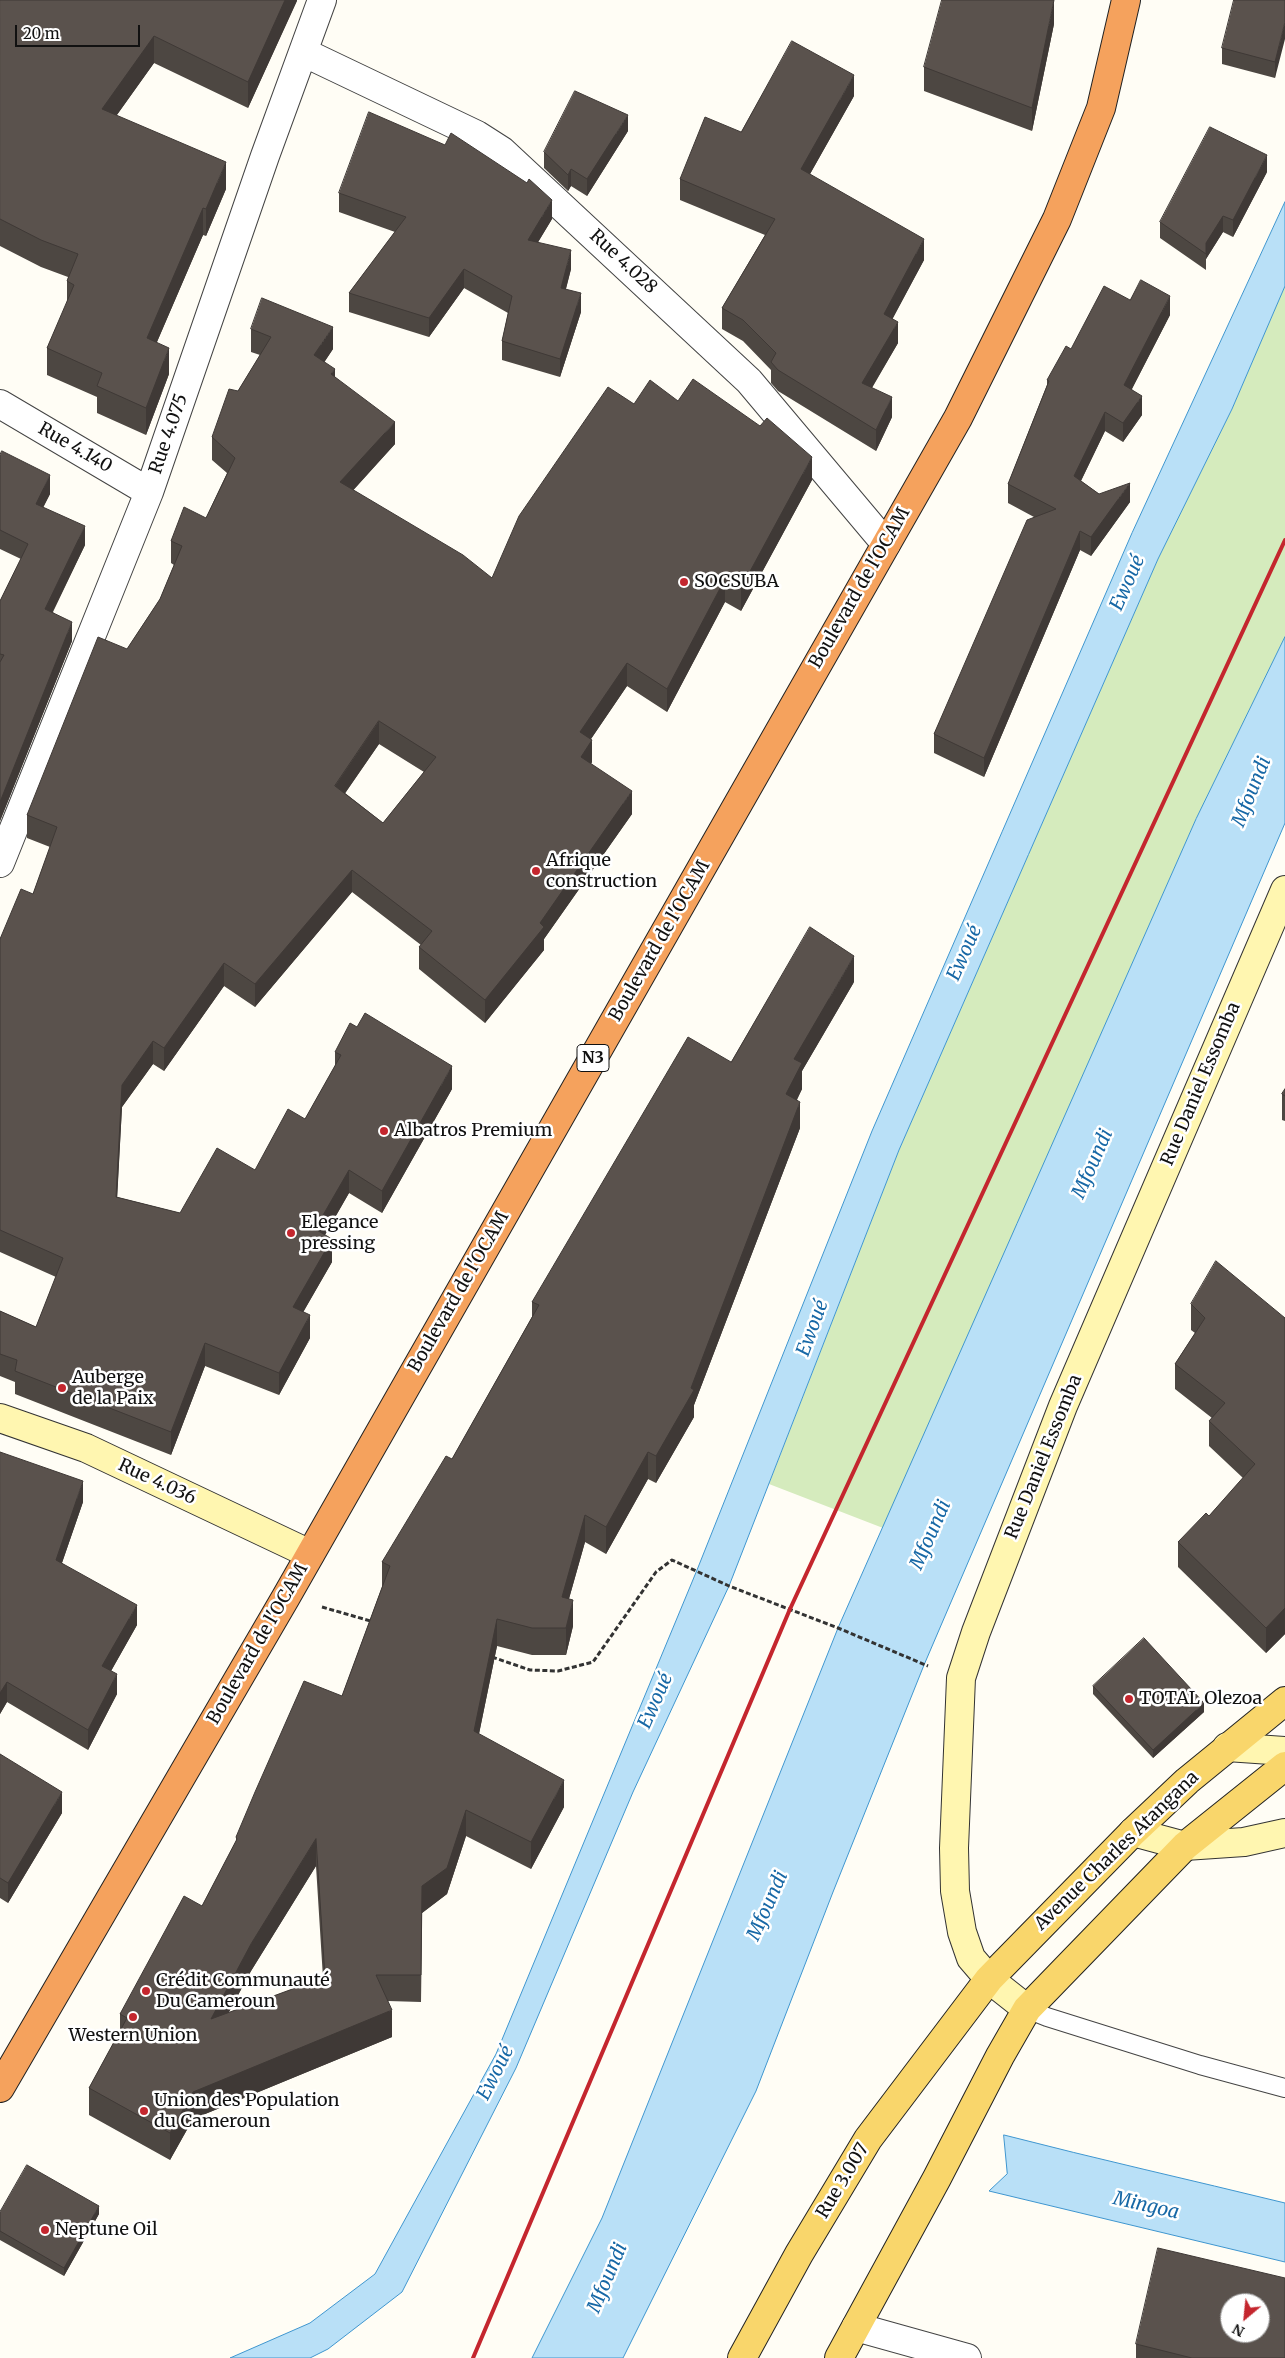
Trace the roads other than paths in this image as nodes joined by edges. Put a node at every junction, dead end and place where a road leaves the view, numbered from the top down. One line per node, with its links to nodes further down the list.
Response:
1 (322, 0): 3 (street, Rue 4.075)
2 (1126, 0): 6 (highway, Boulevard de l'OCAM / N3)
3 (303, 52): 5 (street, Rue 4.075); 6 (street, Rue 4.028)
4 (0, 404): 5 (street, Rue 4.140)
5 (149, 492): 7 (street, Rue 4.075)
6 (886, 544): 10 (highway, Boulevard de l'OCAM / N3)
7 (0, 863)
8 (1285, 890): 18 (main road, Rue Daniel Essomba)
9 (0, 1418): 10 (main road, Rue 4.036)
10 (310, 1554): 21 (highway, Boulevard de l'OCAM / N3)
11 (1285, 1701): 12 (main road, Avenue Charles Atangana)
12 (1226, 1747): 13 (main road); 15 (main road, Avenue Charles Atangana)
13 (1285, 1752)
14 (1285, 1766): 17 (main road)
15 (1133, 1832): 17 (main road); 18 (main road, Avenue Charles Atangana)
16 (1285, 1832): 17 (main road)
17 (1185, 1846): 19 (main road)
18 (989, 1979): 19 (main road, Rue Daniel Essomba); 20 (main road, Avenue Charles Atangana)
19 (1037, 2013): 22 (lane); 23 (main road)
20 (960, 2014): 24 (main road, Rue 3.007)
21 (0, 2088)
22 (1285, 2088)
23 (856, 2327): 25 (main road); 26 (street)
24 (742, 2358)
25 (839, 2358)
26 (967, 2358)

